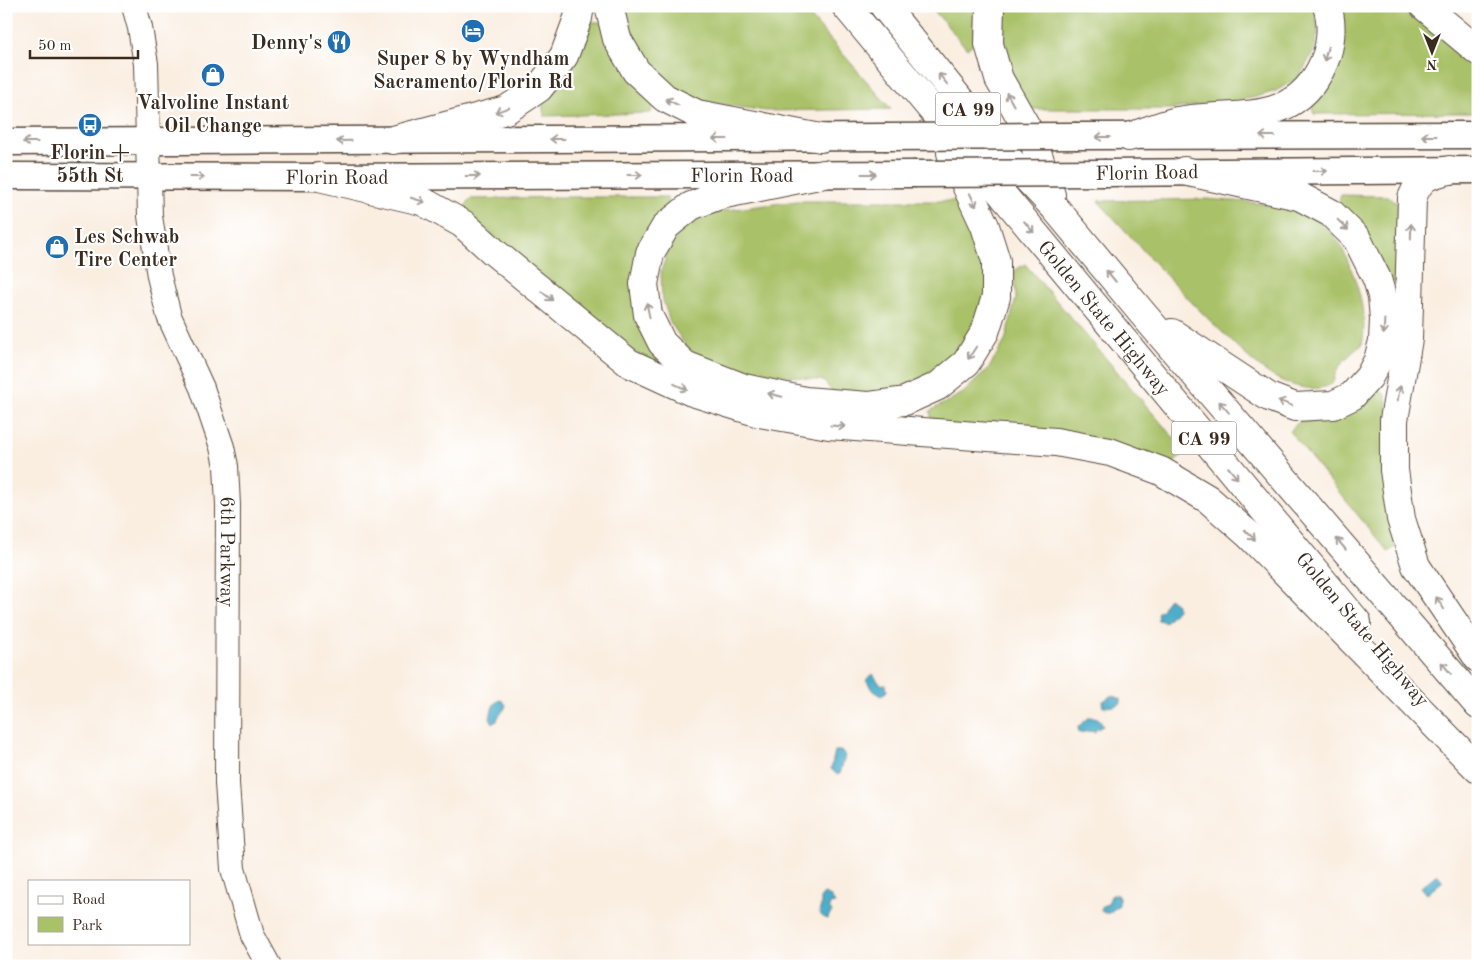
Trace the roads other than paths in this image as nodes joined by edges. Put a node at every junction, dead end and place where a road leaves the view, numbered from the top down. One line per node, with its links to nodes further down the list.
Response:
1 (134, 6): 18 (street, 6th Parkway)
2 (580, 6): 16 (highway, one-way to 16)
3 (608, 6): 15 (highway, one-way to 3)
4 (838, 6): 10 (highway)
5 (846, 6): 10 (highway, Golden State Highway / CA 99)
6 (884, 6): 26 (highway, Golden State Highway / CA 99, one-way to 6)
7 (990, 6): 26 (highway, one-way to 7)
8 (1327, 6): 14 (highway, one-way to 14)
9 (1424, 6): 11 (highway)
10 (866, 30): 12 (highway, Golden State Highway / CA 99)
11 (1478, 50)
12 (931, 108): 22 (highway, one-way to 22); 30 (highway, Golden State Highway / CA 99, one-way to 30)
13 (1478, 135): 14 (main road, Florin Road, one-way to 14)
14 (1129, 137): 15 (main road, Florin Road, one-way to 15, bridge)
15 (821, 138): 16 (main road, Florin Road, one-way to 16)
16 (393, 140): 18 (main road, Florin Road, one-way to 18)
17 (6, 142): 18 (main road, Florin Road, one-way to 17)
18 (148, 143): 24 (street, 6th Parkway)
19 (1450, 170): 20 (main road, Florin Road); 21 (main road, Florin Road, one-way to 19); 28 (highway, one-way to 19)
20 (1478, 170)
21 (1184, 171): 22 (main road, Florin Road, one-way to 21, bridge); 27 (highway, one-way to 27)
22 (824, 174): 25 (main road, Florin Road, one-way to 22)
23 (6, 176): 24 (main road, Florin Road)
24 (148, 177): 25 (main road, Florin Road, one-way to 25); 31 (street, 6th Parkway)
25 (319, 177): 30 (highway, one-way to 30)
26 (1055, 208): 27 (highway, Golden State Highway / CA 99, one-way to 26)
27 (1143, 314): 29 (highway, Golden State Highway / CA 99, one-way to 27)
28 (1478, 658)
29 (1478, 705)
30 (1478, 768)
31 (270, 966)

